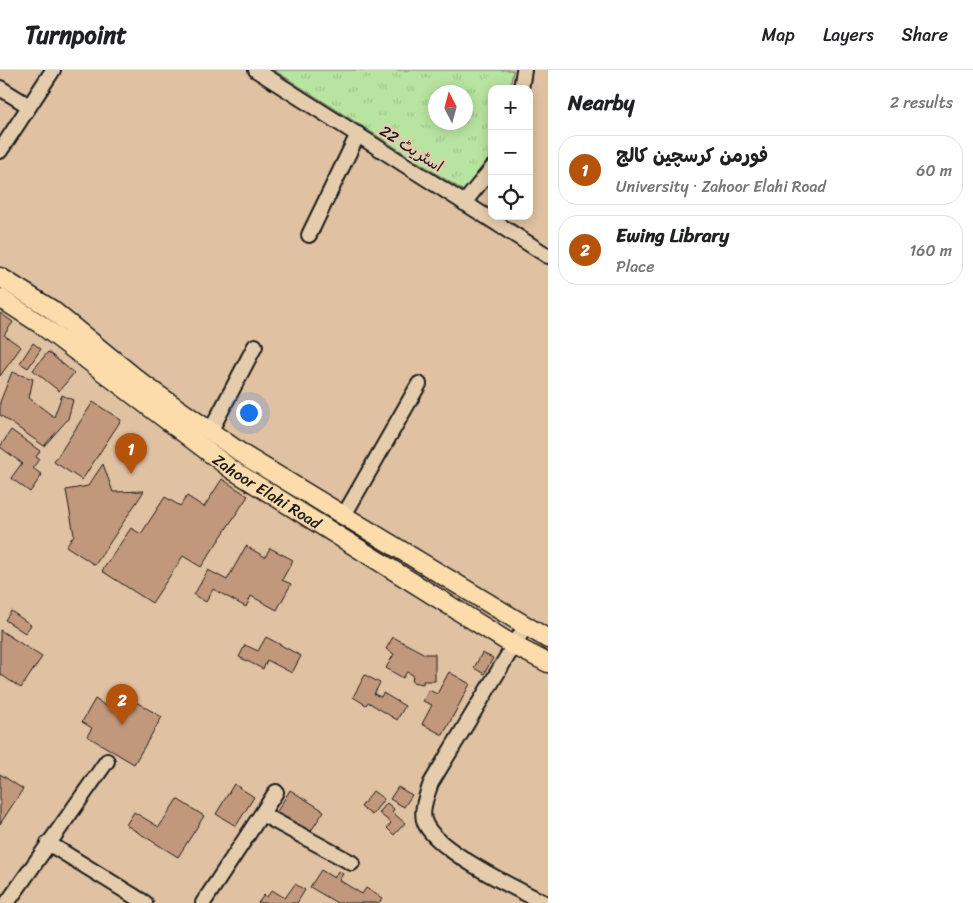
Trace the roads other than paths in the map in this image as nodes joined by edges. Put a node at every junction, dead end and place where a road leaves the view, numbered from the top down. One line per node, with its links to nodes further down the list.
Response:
1 (53, 70): 6 (street)
2 (256, 70): 7 (street, اسٹریٹ 22)
3 (524, 70): 4 (street)
4 (522, 85)
5 (0, 88): 6 (street)
6 (29, 106): 8 (street)
7 (358, 134): 10 (street, اسٹریٹ 22); 11 (street)
8 (0, 151)
9 (488, 173): 10 (street)
10 (464, 204): 12 (street, اسٹریٹ 22)
11 (309, 234)
12 (548, 256)
13 (0, 276): 17 (main road, Zahoor Elahi Road)
14 (0, 298): 21 (main road, Zahoor Elahi Road)
15 (255, 346): 17 (street)
16 (419, 384): 18 (street)
17 (210, 432): 18 (main road, Zahoor Elahi Road)
18 (343, 517): 19 (main road, Zahoor Elahi Road)
19 (525, 627): 20 (main road, Zahoor Elahi Road); 21 (street)
20 (548, 639)
21 (514, 645): 22 (main road, Zahoor Elahi Road); 31 (street)
22 (548, 663)
23 (106, 761): 26 (street)
24 (276, 792): 25 (street)
25 (262, 814): 27 (street); 30 (street)
26 (48, 843): 28 (street); 29 (street)
27 (352, 863)
28 (7, 903)
29 (145, 903)
30 (203, 903)
31 (544, 903)

